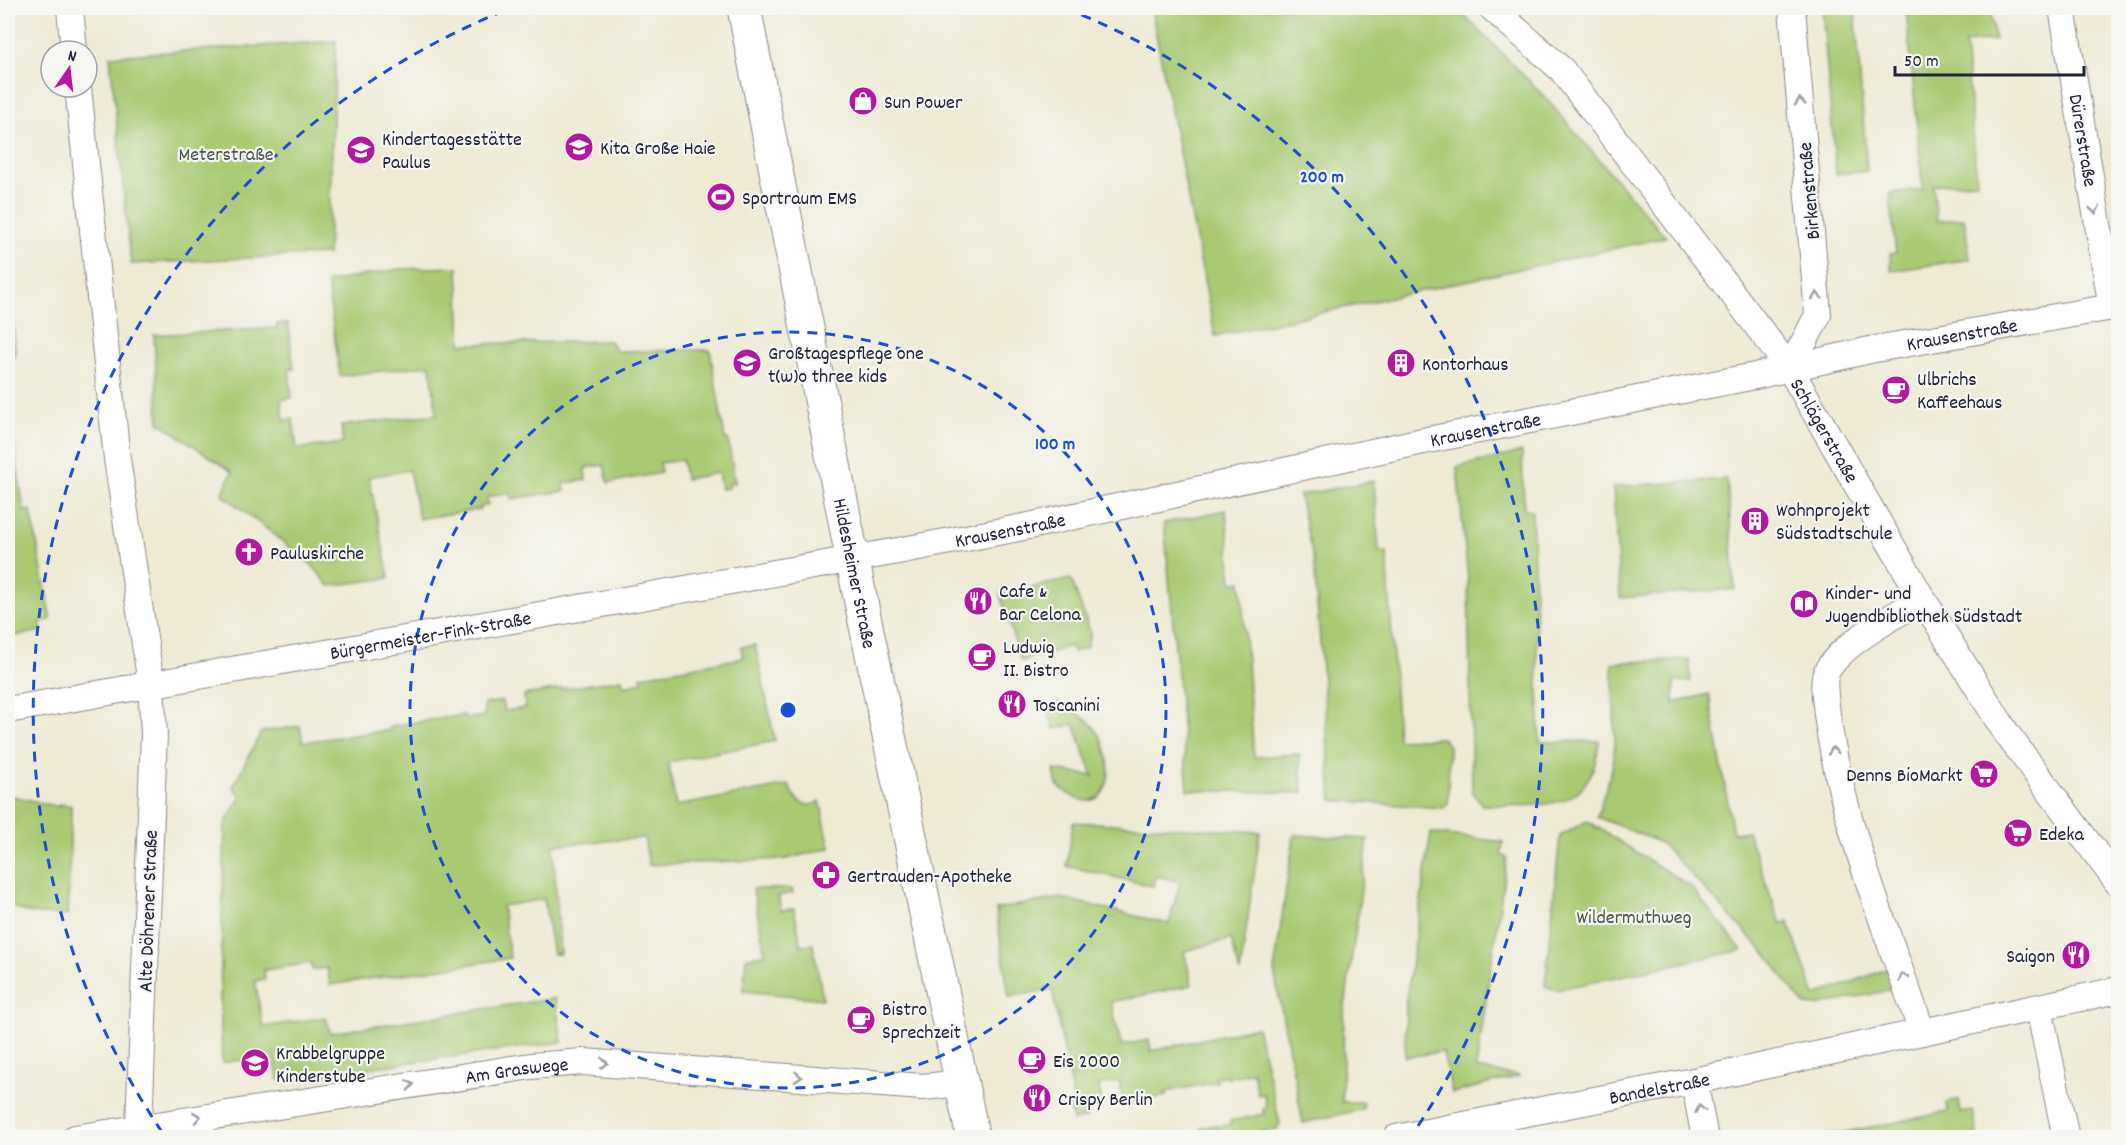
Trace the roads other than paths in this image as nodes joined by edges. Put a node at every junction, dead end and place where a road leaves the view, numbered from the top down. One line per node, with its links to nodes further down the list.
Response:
1 (70, 8): 6 (street)
2 (744, 8): 10 (main road, Hildesheimer Straße)
3 (1492, 8): 9 (street, Schlägerstraße)
4 (1792, 8): 9 (street, Birkenstraße, one-way to 4)
5 (2062, 8): 8 (street, Dürerstraße, one-way to 8)
6 (73, 39)
7 (79, 99): 12 (street)
8 (2115, 307): 9 (street, Krausenstraße)
9 (1790, 369): 10 (street, Krausenstraße); 11 (street, Schlägerstraße)
10 (853, 558): 12 (street, Bürgermeister-Fink-Straße); 19 (main road, Hildesheimer Straße)
11 (1922, 598): 14 (street, Schlägerstraße); 17 (street, one-way to 11)
12 (151, 684): 13 (street, Bürgermeister-Fink-Straße); 20 (street, Alte Döhrener Straße)
13 (8, 710)
14 (2118, 883)
15 (2118, 990): 16 (street, Bandelstraße)
16 (2039, 1008): 17 (street, Bandelstraße); 25 (street)
17 (1922, 1032): 18 (street, Bandelstraße)
18 (1694, 1081): 23 (street, Bandelstraße); 24 (street, one-way to 18)
19 (962, 1083): 20 (street, Am Graswege, one-way to 19); 22 (main road, Hildesheimer Straße)
20 (140, 1132): 21 (street, Am Graswege)
21 (75, 1137)
22 (973, 1137)
23 (1396, 1137)
24 (1705, 1137)
25 (2066, 1137)

